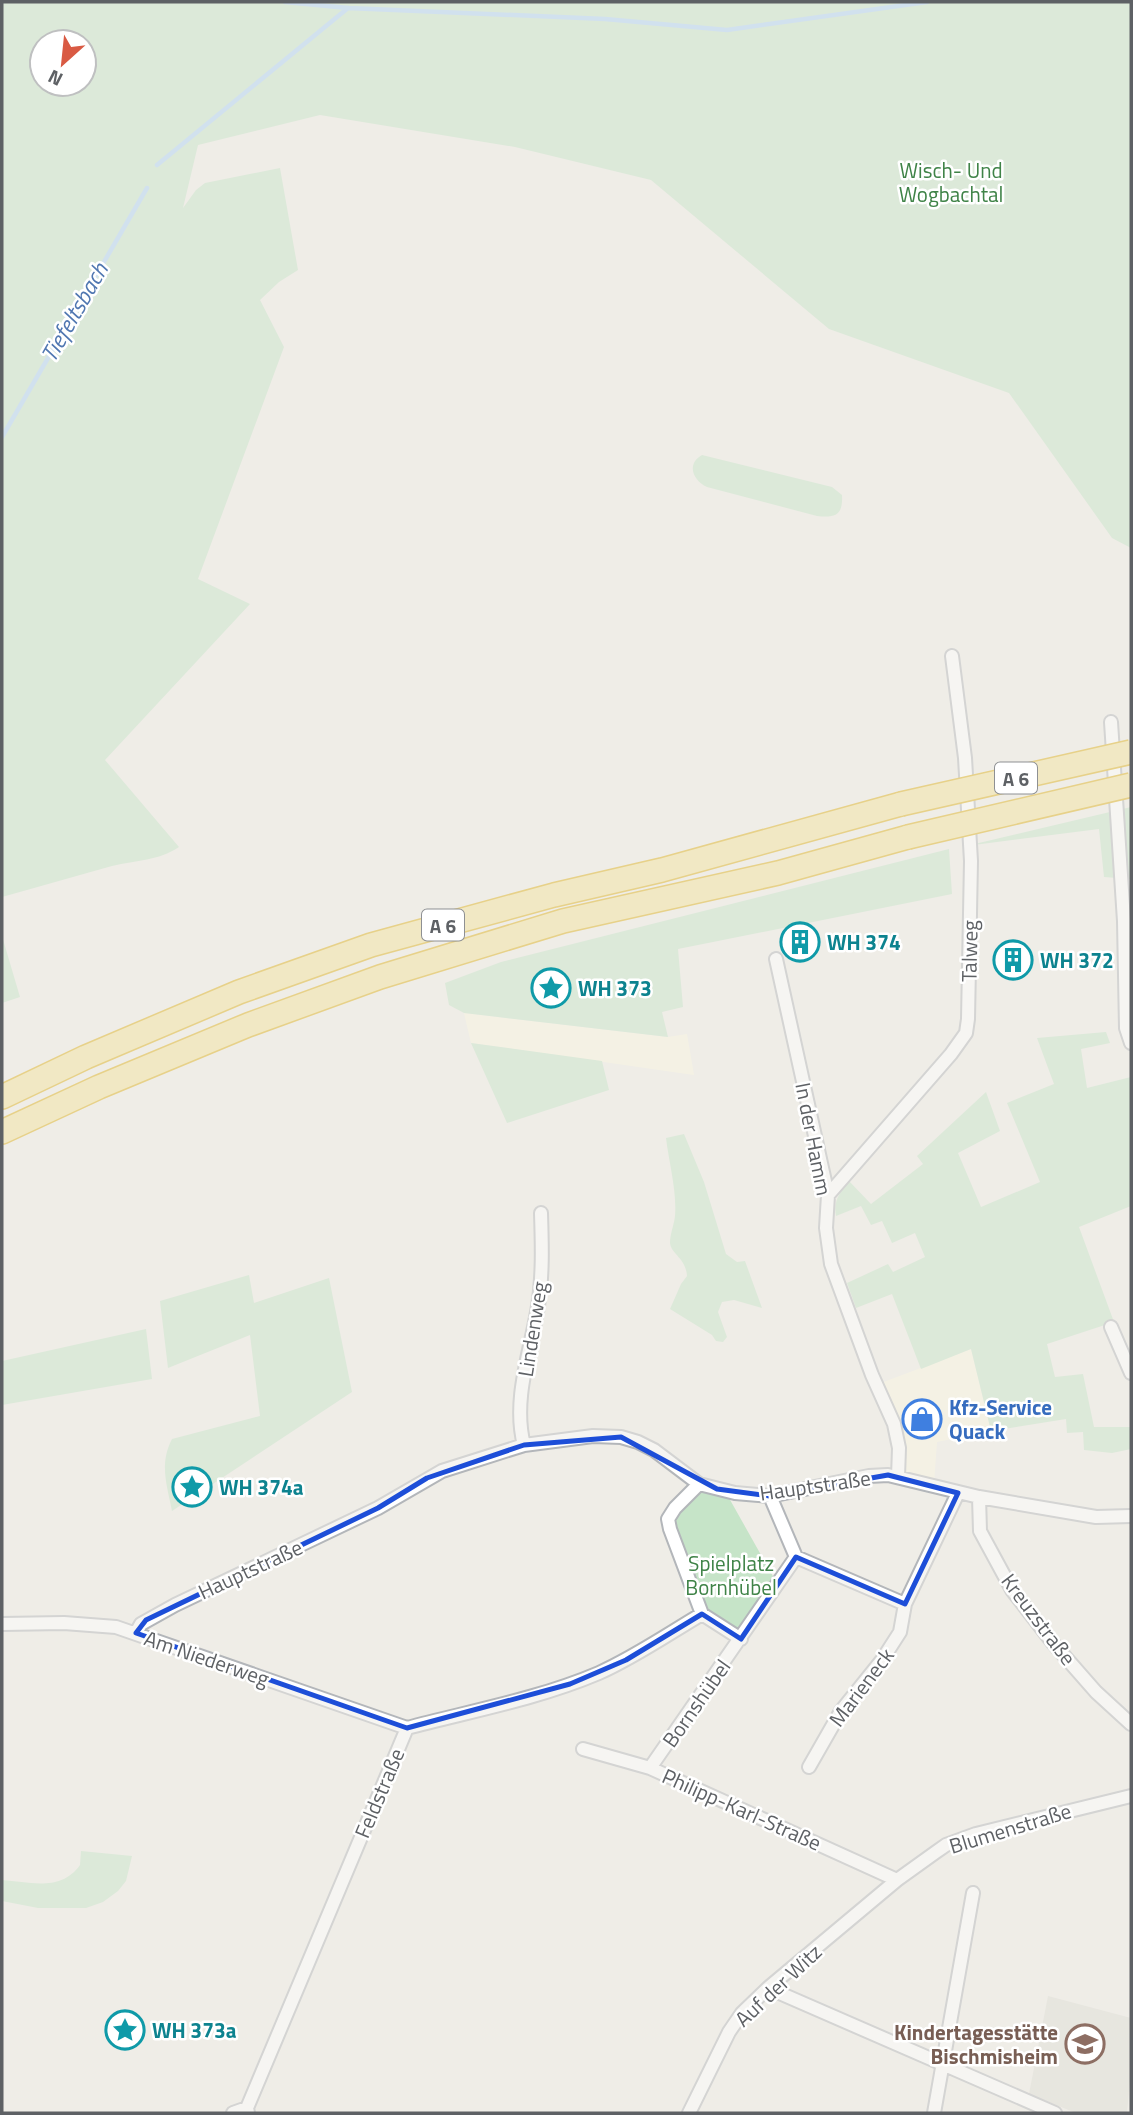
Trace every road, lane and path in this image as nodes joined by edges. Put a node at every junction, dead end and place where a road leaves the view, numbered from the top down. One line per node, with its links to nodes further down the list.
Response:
1 (953, 656): 9 (street, Talweg)
2 (1111, 722): 6 (street)
3 (1131, 752): 7 (highway, A 6, bridge)
4 (1131, 785): 8 (highway, A 6, bridge)
5 (776, 958): 9 (street, In der Hamm)
6 (1131, 1043)
7 (2, 1097)
8 (2, 1132)
9 (828, 1195): 14 (street, In der Hamm)
10 (541, 1213): 13 (street, Lindenweg)
11 (1111, 1327): 12 (street)
12 (1131, 1373)
13 (524, 1445): 15 (street, Hauptstraße); 24 (street, Hauptstraße)
14 (898, 1477): 16 (street, Hauptstraße); 17 (street, Hauptstraße)
15 (699, 1483): 17 (street, Hauptstraße); 22 (street)
16 (958, 1493): 18 (street, Hauptstraße); 21 (street, Marieneck)
17 (771, 1496): 20 (street)
18 (979, 1497): 19 (street, Hauptstraße); 26 (street, Kreuzstraße)
19 (1131, 1516)
20 (796, 1557): 21 (street); 25 (street, Bornshübel)
21 (905, 1604): 29 (street, Marieneck)
22 (702, 1614): 25 (street, Bornshübel); 27 (street, Feldstraße)
23 (2, 1624): 24 (street, Am Niederweg)
24 (136, 1633): 27 (street, Am Niederweg)
25 (741, 1639): 30 (street, Bornshübel)
26 (1131, 1724)
27 (407, 1728): 36 (street, Feldstraße)
28 (583, 1749): 30 (street, Philipp-Karl-Straße)
29 (809, 1767)
30 (650, 1768): 32 (street, Philipp-Karl-Straße)
31 (1131, 1796): 32 (street, Blumenstraße)
32 (897, 1880): 34 (street, Auf der Witz)
33 (973, 1893): 35 (street)
34 (768, 1988): 35 (street); 38 (street, Auf der Witz)
35 (944, 2065): 39 (street); 40 (street)
36 (247, 2110): 37 (street)
37 (233, 2113)
38 (690, 2113)
39 (934, 2113)
40 (1055, 2113)

